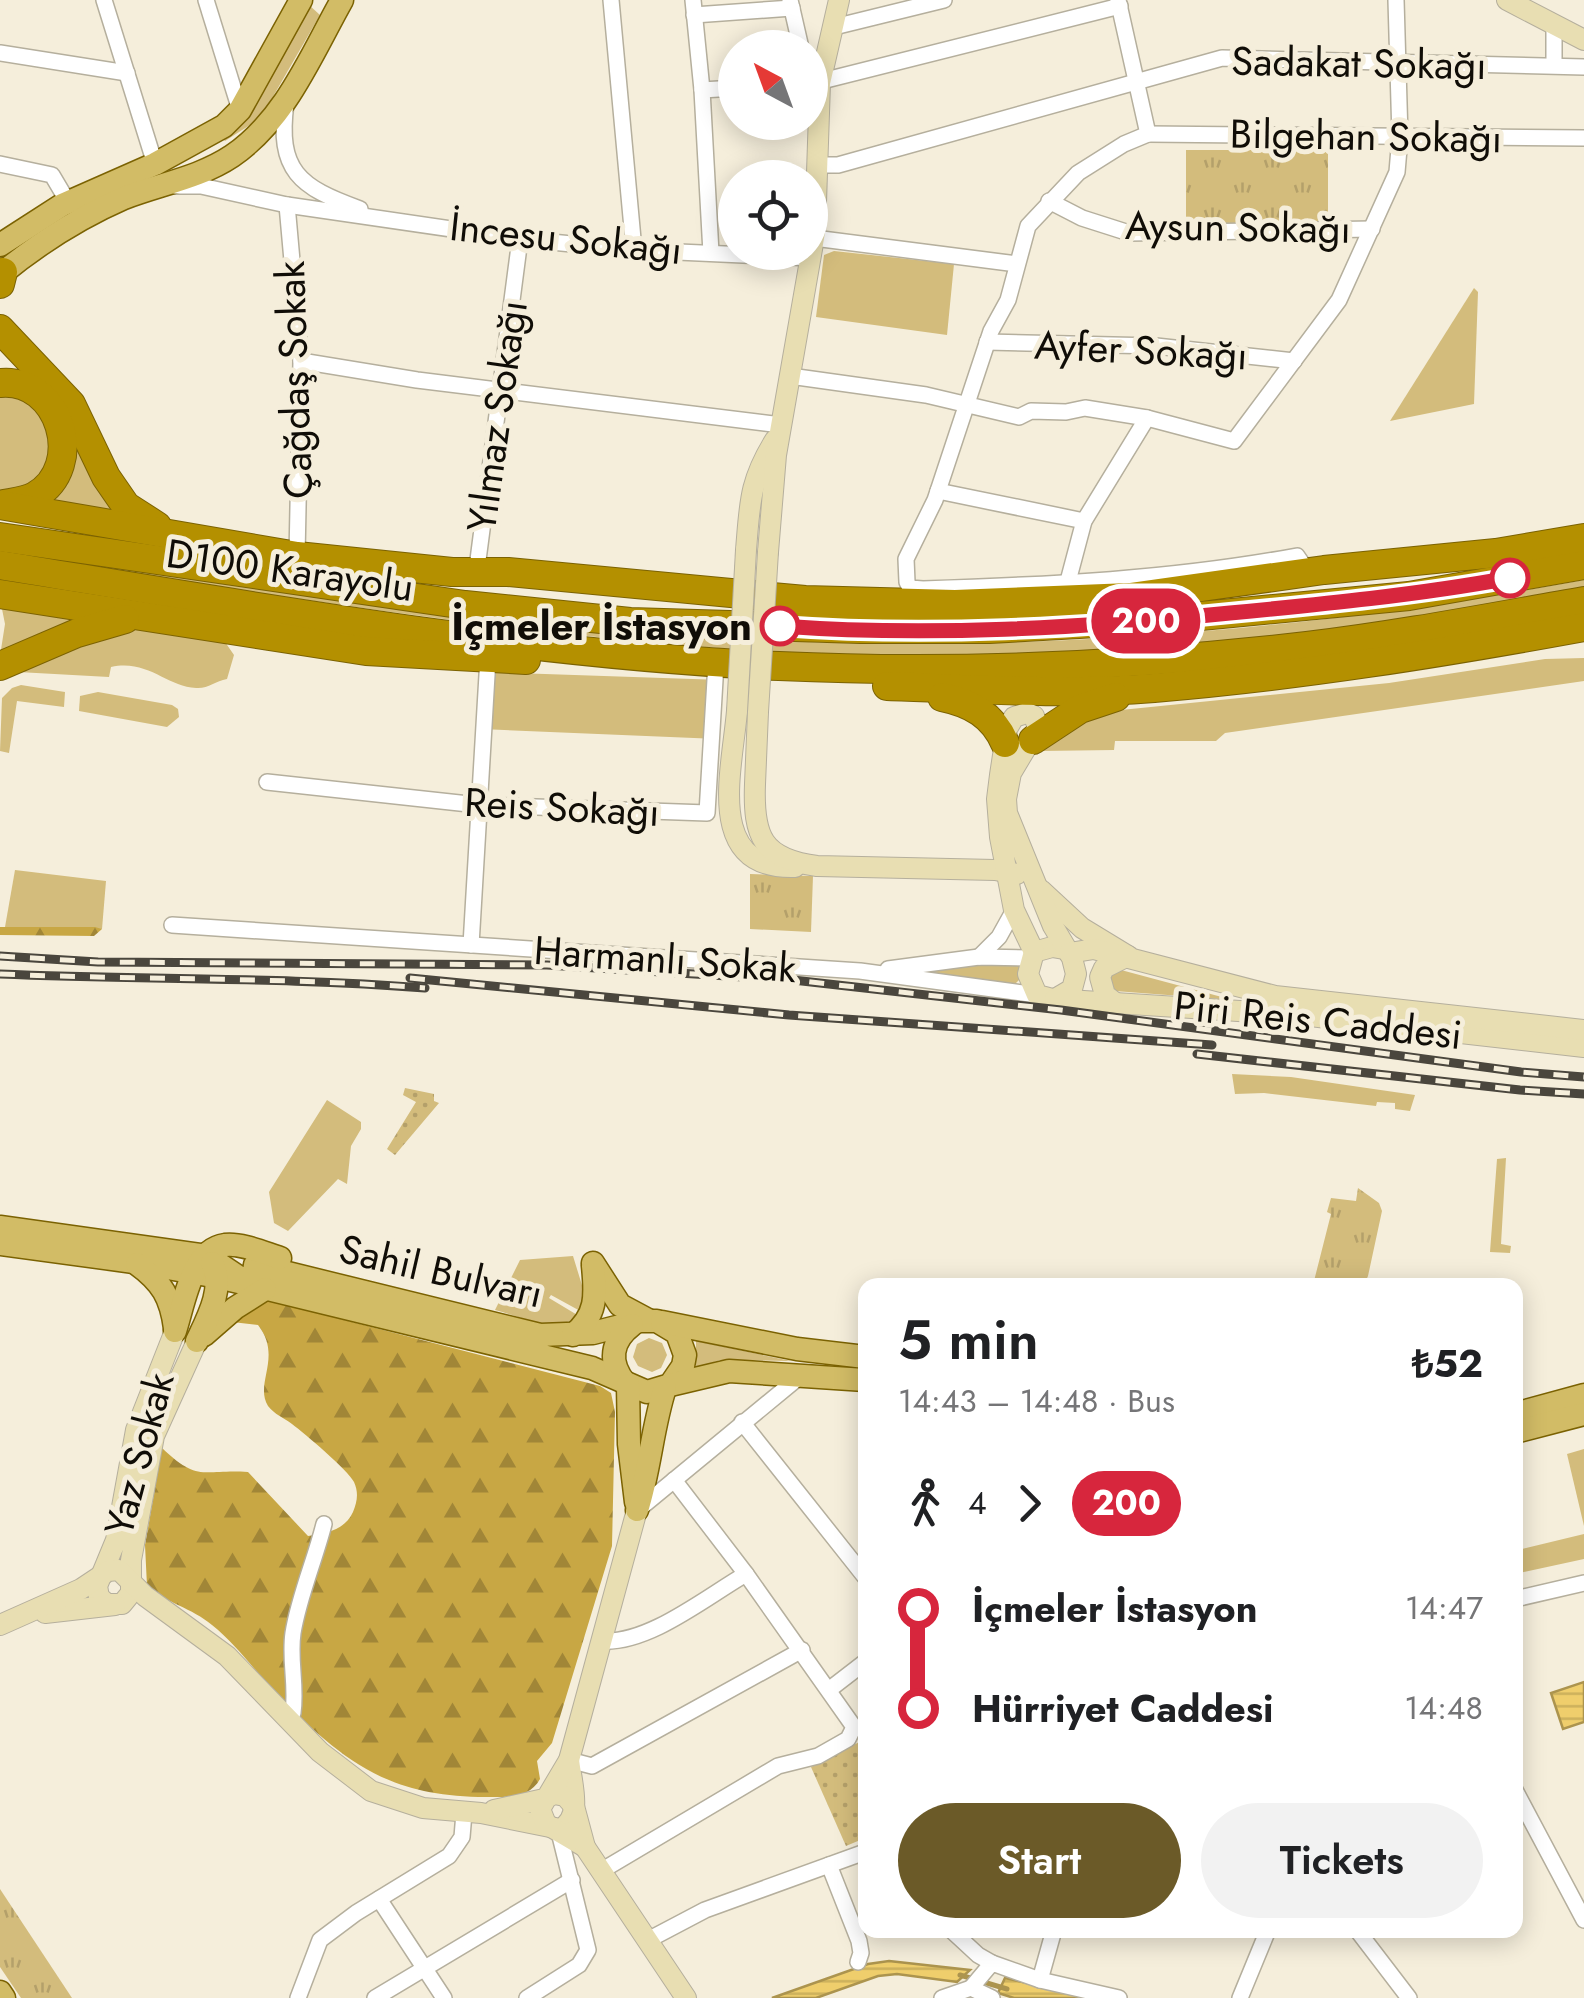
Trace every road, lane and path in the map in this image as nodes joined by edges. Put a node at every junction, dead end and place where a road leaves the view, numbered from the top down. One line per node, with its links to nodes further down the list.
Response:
1 (104, 0): 23 (street)
2 (206, 0): 29 (street)
3 (301, 0): 29 (main road)
4 (316, 0): 5 (main road)
5 (339, 0): 28 (main road)
6 (611, 0): 43 (street)
7 (839, 0): 15 (street)
8 (944, 0): 15 (street)
9 (1396, 0): 20 (street)
10 (1507, 0): 14 (street)
11 (1119, 3): 24 (street); 25 (street)
12 (791, 4): 13 (street); 16 (street)
13 (693, 7): 27 (street)
14 (1554, 24): 17 (street); 21 (street)
15 (834, 27): 18 (street)
16 (797, 30)
17 (1584, 40)
18 (828, 42)
19 (0, 53): 23 (street)
20 (1398, 62): 21 (street, Sadakat Sokağı); 25 (street, Sadakat Sokağı); 31 (street)
21 (1554, 65): 22 (street, Sadakat Sokağı)
22 (1584, 67)
23 (127, 73): 35 (street)
24 (828, 75)
25 (1137, 84): 30 (street); 34 (street, Sadakat Sokağı)
26 (718, 89): 27 (street)
27 (702, 90): 44 (street)
28 (286, 102): 35 (main road); 39 (street)
29 (240, 110): 35 (main road)
30 (1148, 134): 31 (street, Bilgehan Sokağı); 36 (street)
31 (1400, 137): 32 (street, Bilgehan Sokağı); 40 (street)
32 (1584, 138)
33 (0, 164): 37 (street)
34 (828, 165)
35 (156, 175): 37 (main road); 38 (street); 47 (main road)
36 (1048, 201): 40 (street, Aysun Sokağı); 46 (street)
37 (68, 202): 47 (main road)
38 (287, 206): 39 (street); 51 (street, Çağdaş Sokak)
39 (382, 217): 41 (street, İncesu Sokağı)
40 (1372, 229): 52 (street)
41 (520, 239): 43 (street, İncesu Sokağı); 55 (street, Yılmaz Sokağı)
42 (828, 249): 46 (street, İncesu Sokağı)
43 (634, 250): 44 (street, İncesu Sokağı)
44 (710, 253): 45 (street, İncesu Sokağı)
45 (718, 253)
46 (1018, 264): 50 (street)
47 (1, 269)
48 (808, 270): 53 (street)
49 (0, 328): 64 (highway)
50 (988, 342): 52 (street, Ayfer Sokağı); 56 (street)
51 (301, 361): 55 (street); 68 (street, Çağdaş Sokak)
52 (1294, 361): 57 (street)
53 (790, 376): 56 (street); 59 (street)
54 (0, 384): 62 (highway)
55 (502, 390): 58 (street); 71 (street, Yılmaz Sokağı)
56 (968, 404): 57 (street); 61 (street)
57 (1147, 418): 63 (street)
58 (756, 422): 59 (street); 60 (street)
59 (781, 424): 60 (street); 87 (street, bridge)
60 (762, 460): 87 (street, bridge)
61 (938, 491): 63 (street); 73 (street)
62 (0, 505): 64 (highway)
63 (1084, 521): 73 (street)
64 (167, 533): 68 (highway)
65 (0, 538): 78 (highway, D100 Karayolu)
66 (1584, 538): 67 (highway)
67 (1496, 553): 72 (highway); 77 (highway)
68 (297, 556): 71 (highway)
69 (0, 565): 81 (highway, D100 Karayolu)
70 (1584, 565): 77 (highway, D100 Karayolu)
71 (452, 572): 72 (highway); 78 (highway)
72 (1308, 572): 73 (street)
73 (1067, 585)
74 (0, 594): 76 (highway)
75 (1584, 601): 84 (highway, D100 Karayolu)
76 (144, 617): 80 (highway); 83 (highway)
77 (1170, 619): 78 (highway, D100 Karayolu)
78 (748, 624)
79 (1584, 626): 86 (highway)
80 (488, 658): 81 (highway); 90 (street)
81 (672, 660): 82 (highway, D100 Karayolu)
82 (716, 662): 84 (highway, D100 Karayolu); 90 (street, Reis Sokağı)
83 (0, 666)
84 (783, 666): 85 (highway)
85 (887, 686): 86 (highway); 88 (highway)
86 (1151, 688): 88 (highway)
87 (747, 712): 92 (street)
88 (1019, 742): 91 (street); 94 (street)
89 (267, 782): 90 (street, Reis Sokağı)
90 (478, 804): 97 (street)
91 (1000, 836): 92 (street); 93 (street)
92 (954, 872): 93 (street); 95 (street)
93 (1008, 872): 94 (street); 95 (street)
94 (1035, 884): 98 (street); 100 (street)
95 (1013, 906): 99 (street); 101 (street)
96 (172, 925): 97 (street, Harmanlı Sokak)
97 (470, 946): 102 (street, Harmanlı Sokak)
98 (1066, 951): 99 (street); 100 (street); 103 (street)
99 (1032, 955): 101 (street, Harmanlı Sokak); 103 (street)
100 (1128, 956): 104 (street); 105 (street, Piri Reis Caddesi)
101 (979, 957): 102 (street, Harmanlı Sokak)
102 (860, 971): 103 (street, Harmanlı Sokak)
103 (1045, 997): 104 (street, Piri Reis Caddesi)
104 (1114, 1002): 106 (street, Piri Reis Caddesi)
105 (1584, 1030)
106 (1584, 1047)
107 (0, 1228): 110 (main road, Sahil Bulvarı)
108 (0, 1244): 109 (main road, Sahil Bulvarı)
109 (143, 1268): 110 (main road, Sahil Bulvarı); 114 (main road)
110 (205, 1273): 111 (main road, Sahil Bulvarı); 112 (main road); 114 (main road); 116 (main road)
111 (256, 1293): 112 (main road, Sahil Bulvarı); 116 (main road); 120 (main road, Sahil Bulvarı)
112 (372, 1294): 115 (main road, Sahil Bulvarı)
113 (646, 1322): 115 (main road, Sahil Bulvarı); 115 (main road); 117 (main road); 120 (main road); 121 (main road)
114 (175, 1331): 132 (street, Yaz Sokak)
115 (572, 1335)
116 (197, 1341): 133 (street, Yaz Sokak)
117 (858, 1356)
118 (798, 1378): 119 (main road); 121 (main road); 125 (street)
119 (858, 1380)
120 (627, 1384): 121 (main road); 128 (main road)
121 (668, 1386): 128 (main road)
122 (1584, 1395): 123 (main road)
123 (1523, 1412)
124 (1584, 1414): 126 (main road)
125 (742, 1422): 127 (street); 130 (street)
126 (1523, 1430)
127 (674, 1480): 128 (street); 131 (street)
128 (637, 1510): 140 (street)
129 (324, 1524): 144 (street)
130 (858, 1555)
131 (746, 1574): 140 (street); 141 (street)
132 (102, 1576): 133 (street); 136 (street); 138 (street)
133 (130, 1580): 136 (street); 137 (street)
134 (1584, 1583): 135 (street)
135 (1523, 1595)
136 (113, 1605): 137 (street); 138 (street)
137 (171, 1615): 149 (street)
138 (24, 1616): 139 (street)
139 (0, 1625)
140 (602, 1641): 145 (street)
141 (802, 1650): 143 (street); 145 (street)
142 (858, 1668): 143 (street)
143 (830, 1690): 154 (street)
144 (293, 1712)
145 (569, 1760): 146 (street); 148 (street)
146 (544, 1799): 148 (street); 149 (street); 150 (street)
147 (1523, 1805): 157 (street)
148 (574, 1806): 150 (street); 151 (street)
149 (472, 1813): 150 (street); 156 (street)
150 (555, 1830): 151 (street); 155 (street)
151 (585, 1847): 154 (street)
152 (858, 1854): 153 (street)
153 (828, 1864): 162 (street); 163 (street)
154 (601, 1871): 162 (street)
155 (572, 1880): 165 (street); 171 (street)
156 (379, 1898): 165 (street); 168 (street)
157 (1584, 1920)
158 (960, 1938): 164 (street)
159 (1052, 1938): 166 (street)
160 (1265, 1938): 176 (street)
161 (1363, 1938): 177 (street)
162 (648, 1940): 172 (street)
163 (858, 1962)
164 (988, 1967): 166 (street); 167 (street)
165 (427, 1969): 169 (street); 170 (street)
166 (1040, 1980): 175 (street)
167 (972, 1987): 173 (street); 174 (street)
168 (298, 1998)
169 (375, 1998)
170 (444, 1998)
171 (527, 1998)
172 (686, 1998)
173 (942, 1998)
174 (992, 1998)
175 (1119, 1998)
176 (1240, 1998)
177 (1409, 1998)

